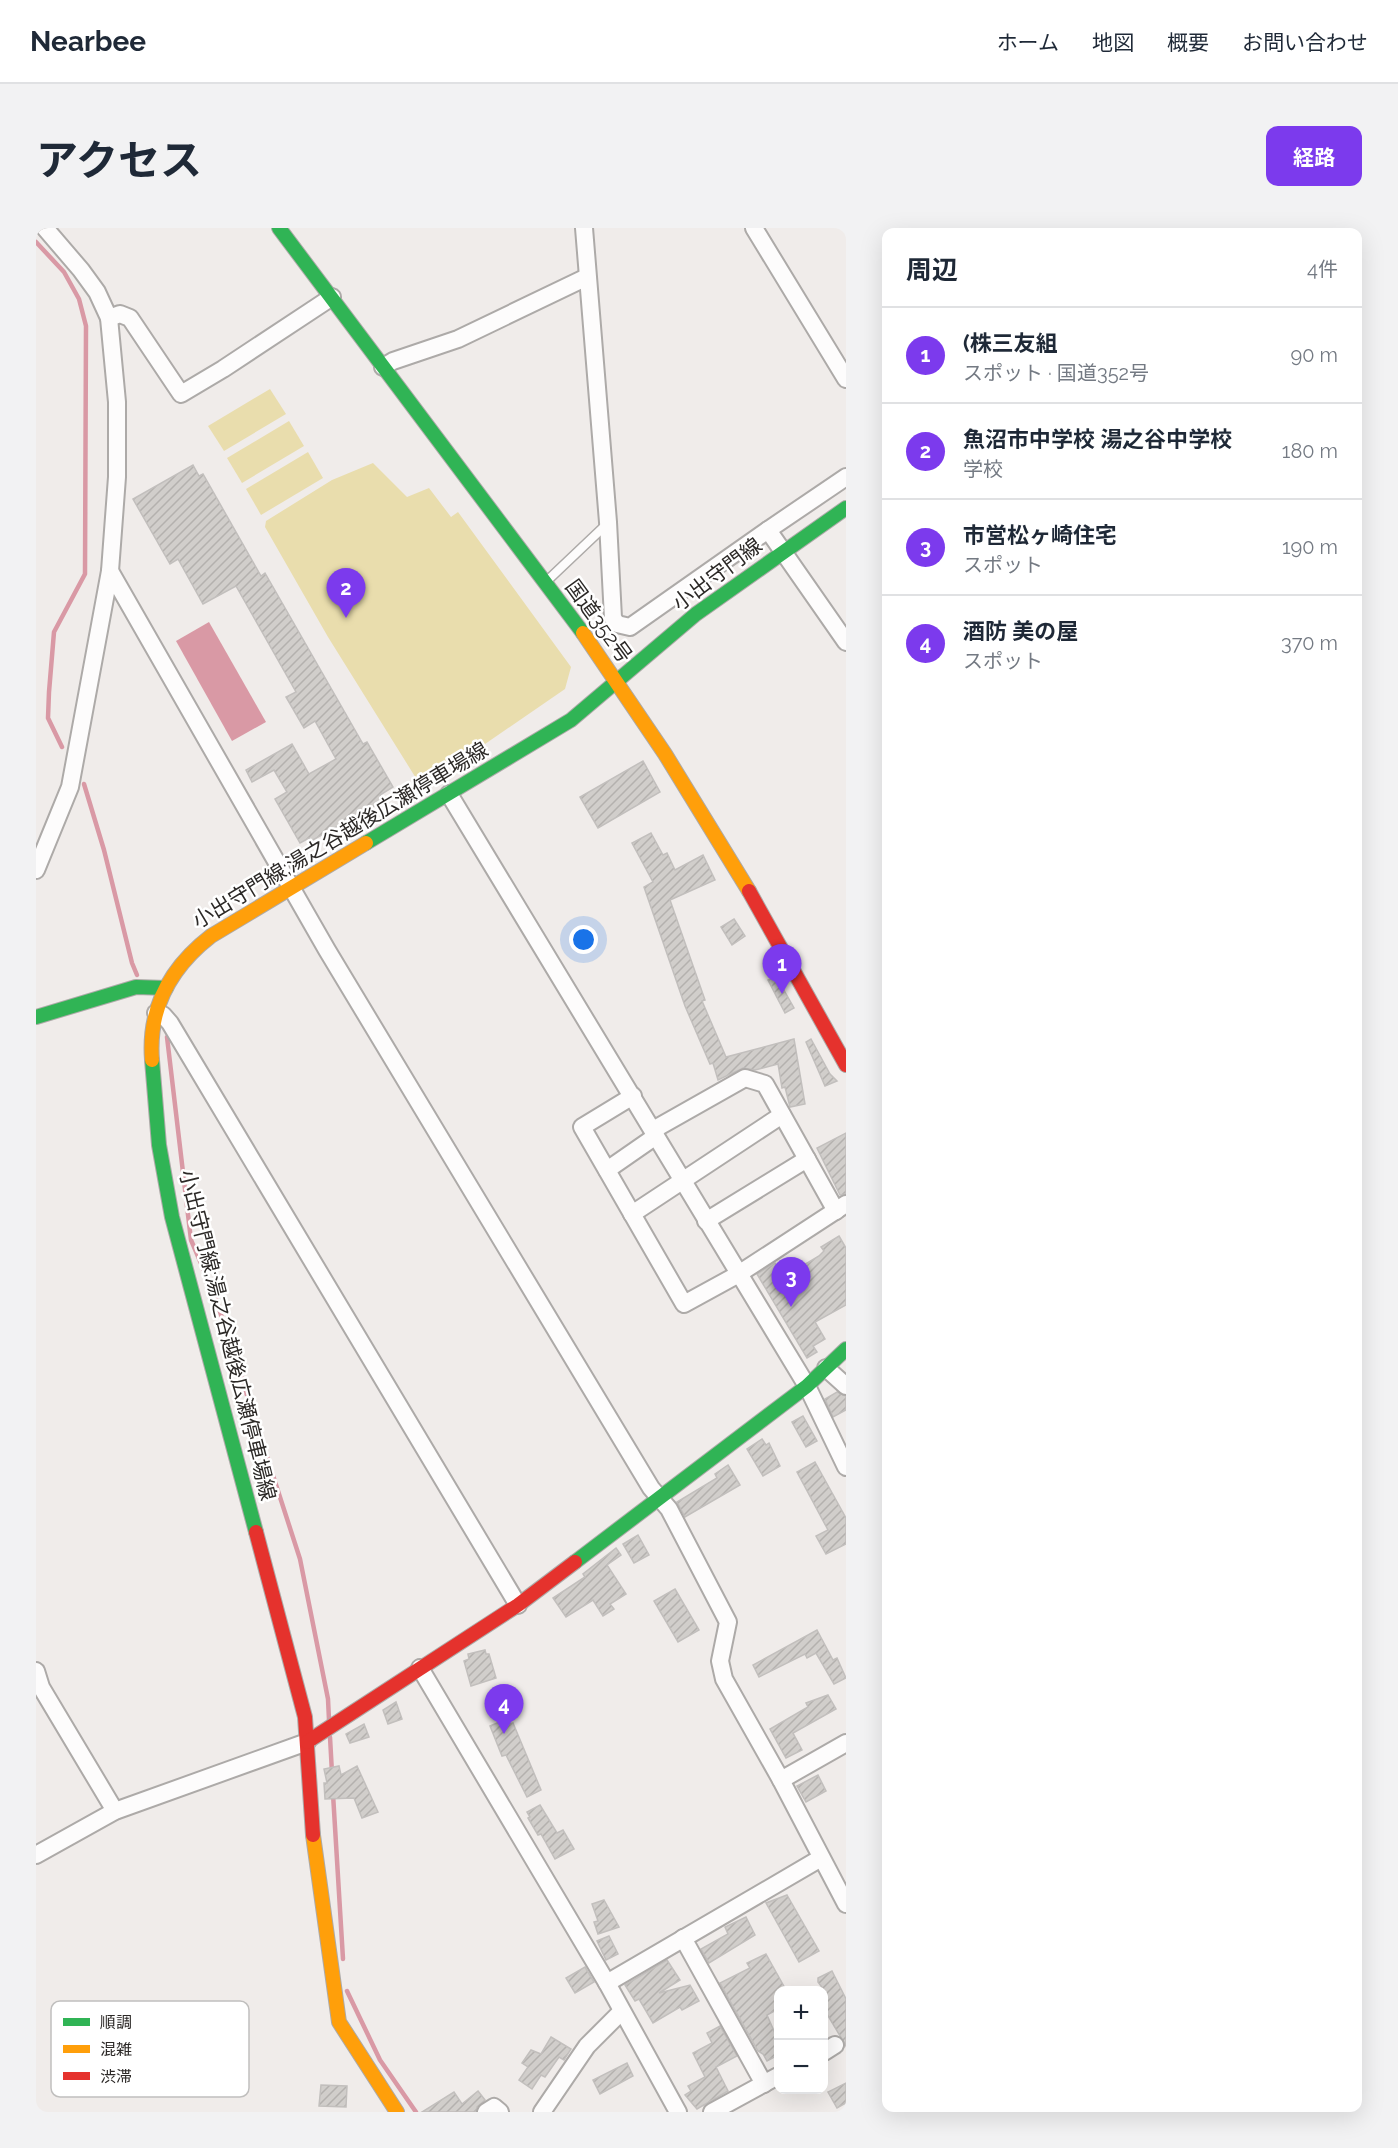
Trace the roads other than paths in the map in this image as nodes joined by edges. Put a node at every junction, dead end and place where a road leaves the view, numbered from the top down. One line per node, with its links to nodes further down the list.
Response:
1 (45, 228): 7 (street)
2 (279, 228): 6 (main road, 国道352号)
3 (584, 228): 5 (street)
4 (754, 228): 9 (street)
5 (587, 277): 8 (street); 12 (street)
6 (332, 297): 7 (street); 8 (main road, 国道352号)
7 (109, 318): 15 (street)
8 (383, 367): 16 (main road, 国道352号)
9 (846, 379)
10 (846, 477): 13 (street)
11 (846, 508): 14 (main road, 小出守門線)
12 (608, 522): 13 (street); 16 (lane)
13 (768, 530): 14 (street)
14 (782, 551): 17 (street); 18 (main road, 小出守門線)
15 (110, 571): 20 (street); 21 (street)
16 (545, 582): 18 (main road, 国道352号)
17 (846, 642)
18 (618, 681): 19 (main road, 小出守門線;湯之谷越後広瀬停車場線); 25 (main road, 国道352号)
19 (449, 794): 21 (main road, 小出守門線;湯之谷越後広瀬停車場線); 26 (street)
20 (36, 870)
21 (290, 887): 22 (main road, 小出守門線;湯之谷越後広瀬停車場線); 41 (street)
22 (166, 988): 23 (main road, 小出守門線;湯之谷越後広瀬停車場線); 24 (main road)
23 (156, 1013): 42 (street); 45 (main road, 小出守門線;湯之谷越後広瀬停車場線)
24 (36, 1017)
25 (845, 1059)
26 (633, 1096): 28 (street); 30 (street)
27 (782, 1115): 28 (street); 29 (street); 31 (street)
28 (654, 1133): 30 (street); 31 (street)
29 (807, 1159): 32 (street); 34 (street)
30 (607, 1170): 33 (street)
31 (683, 1181): 33 (street); 34 (street)
32 (841, 1208): 35 (street)
33 (632, 1214): 35 (street)
34 (706, 1221): 35 (street)
35 (737, 1275): 38 (street)
36 (846, 1350): 37 (main road)
37 (826, 1368): 38 (main road); 39 (street)
38 (807, 1386): 40 (street); 41 (main road)
39 (846, 1386)
40 (846, 1467)
41 (659, 1498): 42 (main road); 47 (street)
42 (518, 1605): 43 (main road)
43 (420, 1668): 45 (main road); 53 (street)
44 (36, 1671): 48 (street)
45 (307, 1742): 48 (street); 56 (main road, 小出守門線;湯之谷越後広瀬停車場線)
46 (846, 1743): 47 (street)
47 (781, 1780): 50 (street)
48 (115, 1811): 49 (street)
49 (36, 1855)
50 (821, 1858): 51 (street); 52 (street)
51 (846, 1904)
52 (683, 1938): 53 (street); 55 (street)
53 (607, 1983): 54 (street)
54 (621, 2012): 59 (street); 60 (street)
55 (771, 2080): 61 (street)
56 (397, 2112)
57 (486, 2112): 58 (street)
58 (500, 2112)
59 (542, 2112)
60 (678, 2112)
61 (712, 2112)

